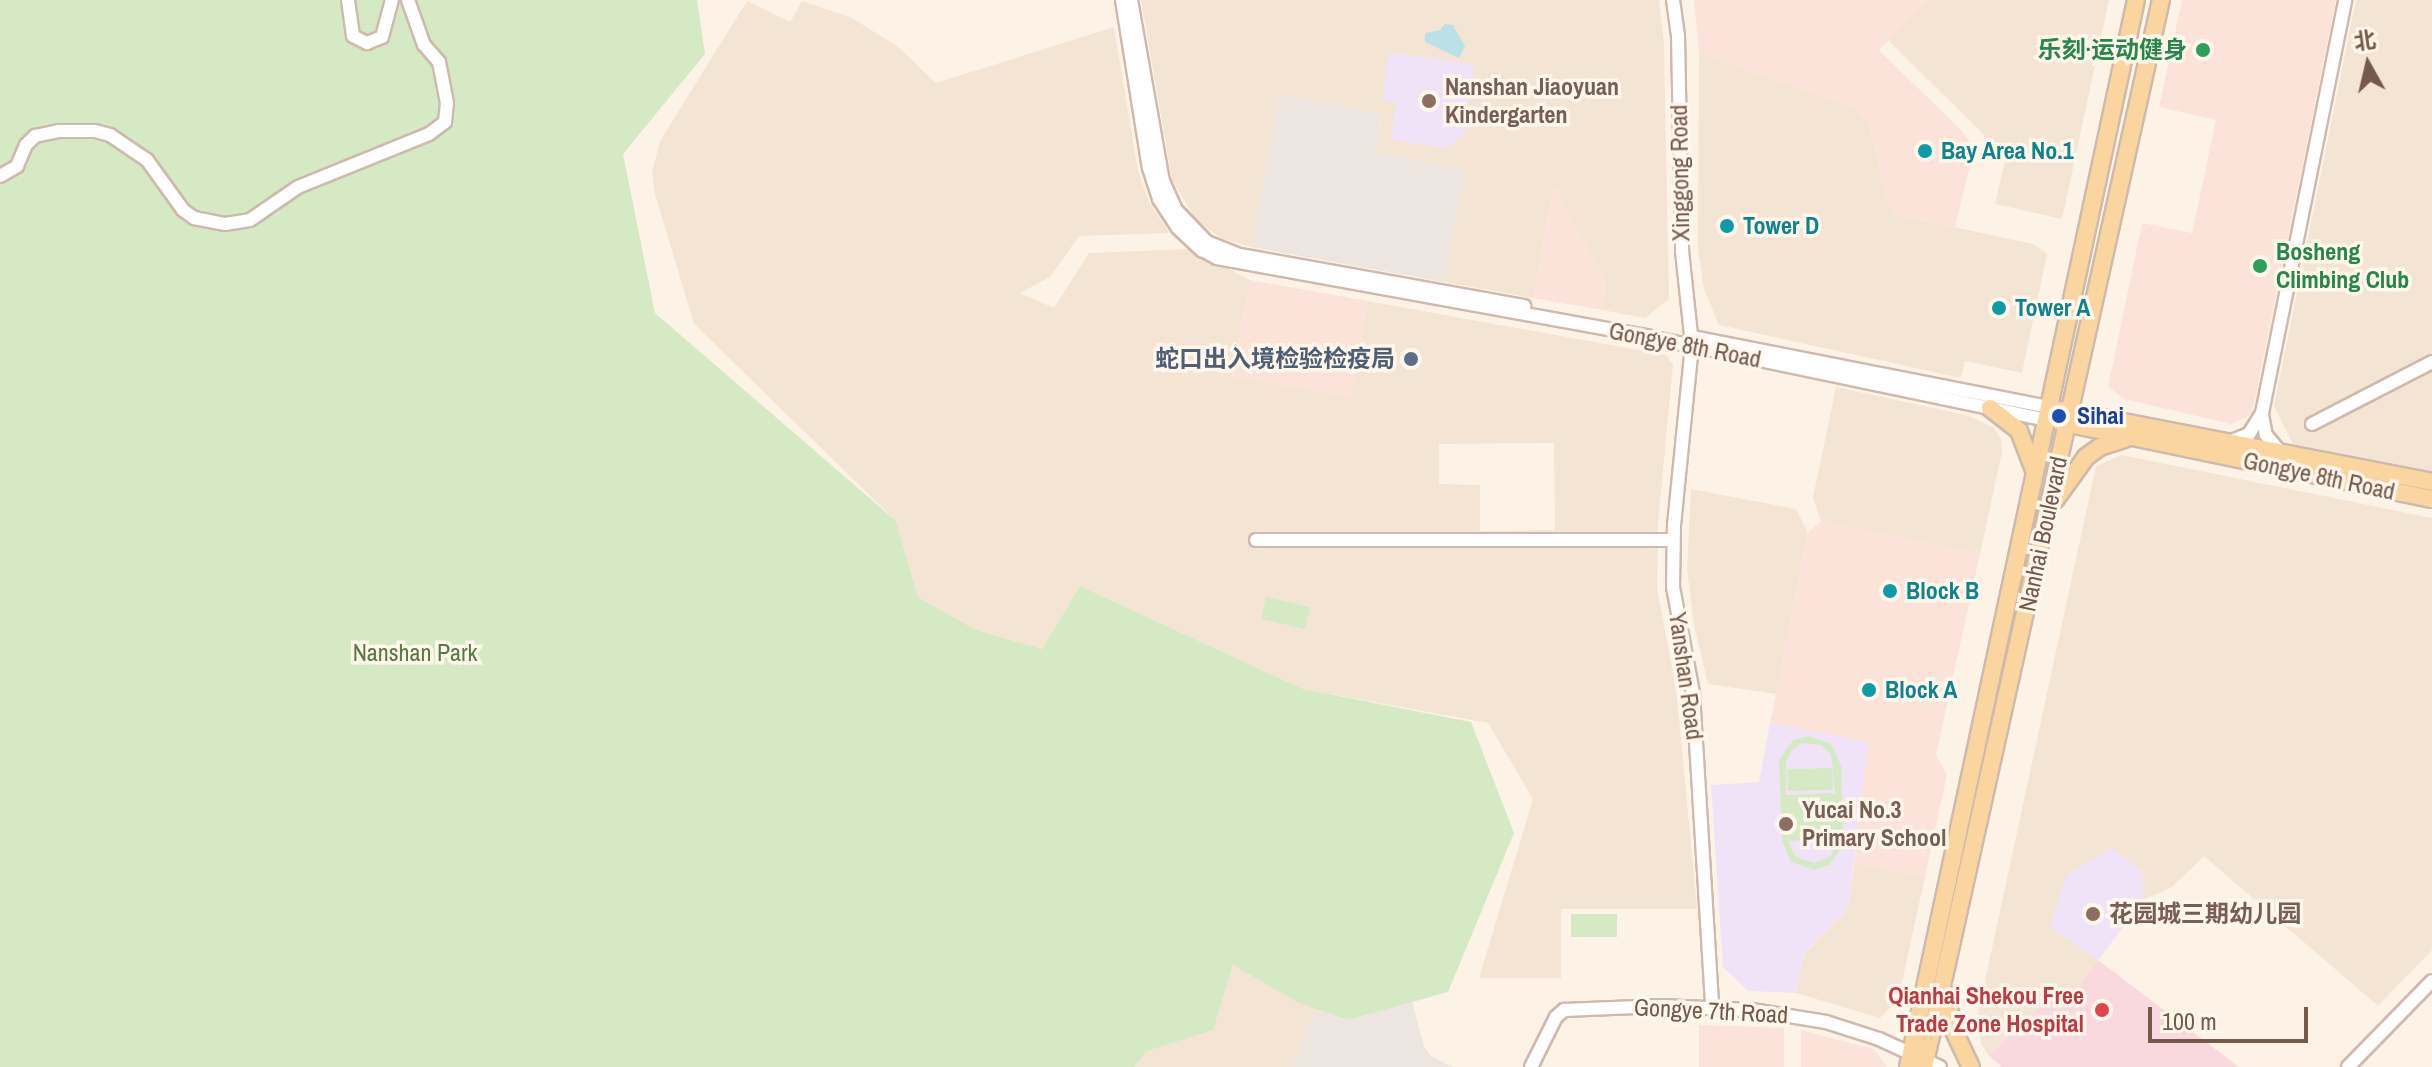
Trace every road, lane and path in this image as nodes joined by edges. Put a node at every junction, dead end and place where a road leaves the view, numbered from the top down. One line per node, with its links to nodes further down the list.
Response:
1 (348, 0): 2 (street)
2 (392, 0)
3 (408, 0): 10 (street)
4 (1122, 0): 11 (street, Gongye 8th Road)
5 (1131, 0): 11 (street, Gongye 8th Road)
6 (1673, 0): 11 (street, Xinggong Road)
7 (2136, 0): 15 (main road, Nanhai Boulevard)
8 (2161, 0): 16 (main road, Nanhai Boulevard)
9 (2345, 0): 14 (street)
10 (0, 176)
11 (1691, 341): 13 (street, Gongye 8th Road); 15 (street, Gongye 8th Road); 26 (street, Yanshan Road)
12 (2432, 362): 17 (street)
13 (1990, 408): 15 (street, Gongye 8th Road); 21 (main road)
14 (2262, 413): 19 (street); 20 (street)
15 (2048, 414): 16 (main road, Gongye 8th Road); 21 (main road, Nanhai Boulevard)
16 (2069, 418): 18 (main road, Gongye 8th Road); 19 (main road, Gongye 8th Road); 24 (main road, Nanhai Boulevard)
17 (2312, 424)
18 (2135, 438): 23 (main road, Gongye 8th Road); 24 (main road)
19 (2226, 443): 20 (main road, Gongye 8th Road)
20 (2281, 453): 22 (main road, Gongye 8th Road)
21 (2034, 475): 30 (main road, Nanhai Boulevard)
22 (2432, 482)
23 (2432, 499)
24 (2048, 512): 27 (main road, Nanhai Boulevard)
25 (1256, 540): 26 (street)
26 (1673, 540): 29 (street, Yanshan Road)
27 (1946, 974): 30 (main road, Nanhai Boulevard); 32 (main road)
28 (2432, 981): 33 (street)
29 (1712, 1008): 30 (street, Gongye 7th Road); 31 (street, Gongye 7th Road)
30 (1922, 1063)
31 (1531, 1067)
32 (1971, 1067)
33 (2348, 1067)

